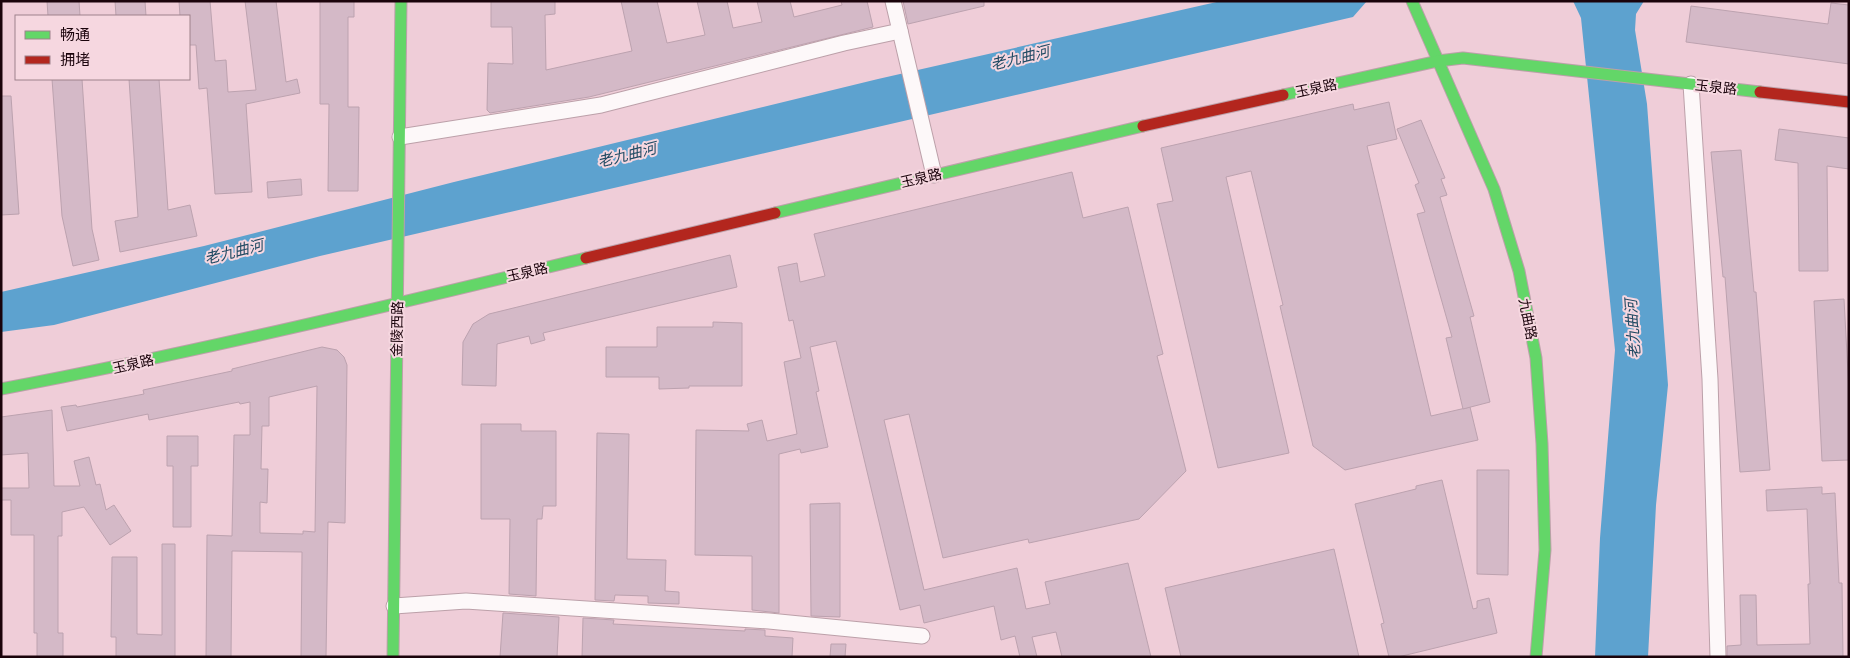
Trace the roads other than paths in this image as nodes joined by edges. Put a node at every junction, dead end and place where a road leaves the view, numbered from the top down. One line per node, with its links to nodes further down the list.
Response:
1 (401, 1): 8 (street, 金陵西路)
2 (893, 1): 4 (street)
3 (1412, 1): 5 (street, 九曲路)
4 (900, 31): 8 (street); 9 (street)
5 (1438, 61): 6 (street, 玉泉路); 9 (street, 玉泉路); 15 (street, 九曲路)
6 (1691, 84): 7 (street, 玉泉路); 16 (street)
7 (1849, 102)
8 (400, 137): 10 (street, 金陵西路)
9 (934, 175): 10 (street, 玉泉路)
10 (398, 303): 11 (street, 玉泉路); 12 (street, 金陵西路)
11 (1, 389)
12 (394, 606): 13 (street); 14 (street, 金陵西路)
13 (922, 636)
14 (393, 657)
15 (1536, 657)
16 (1718, 657)

